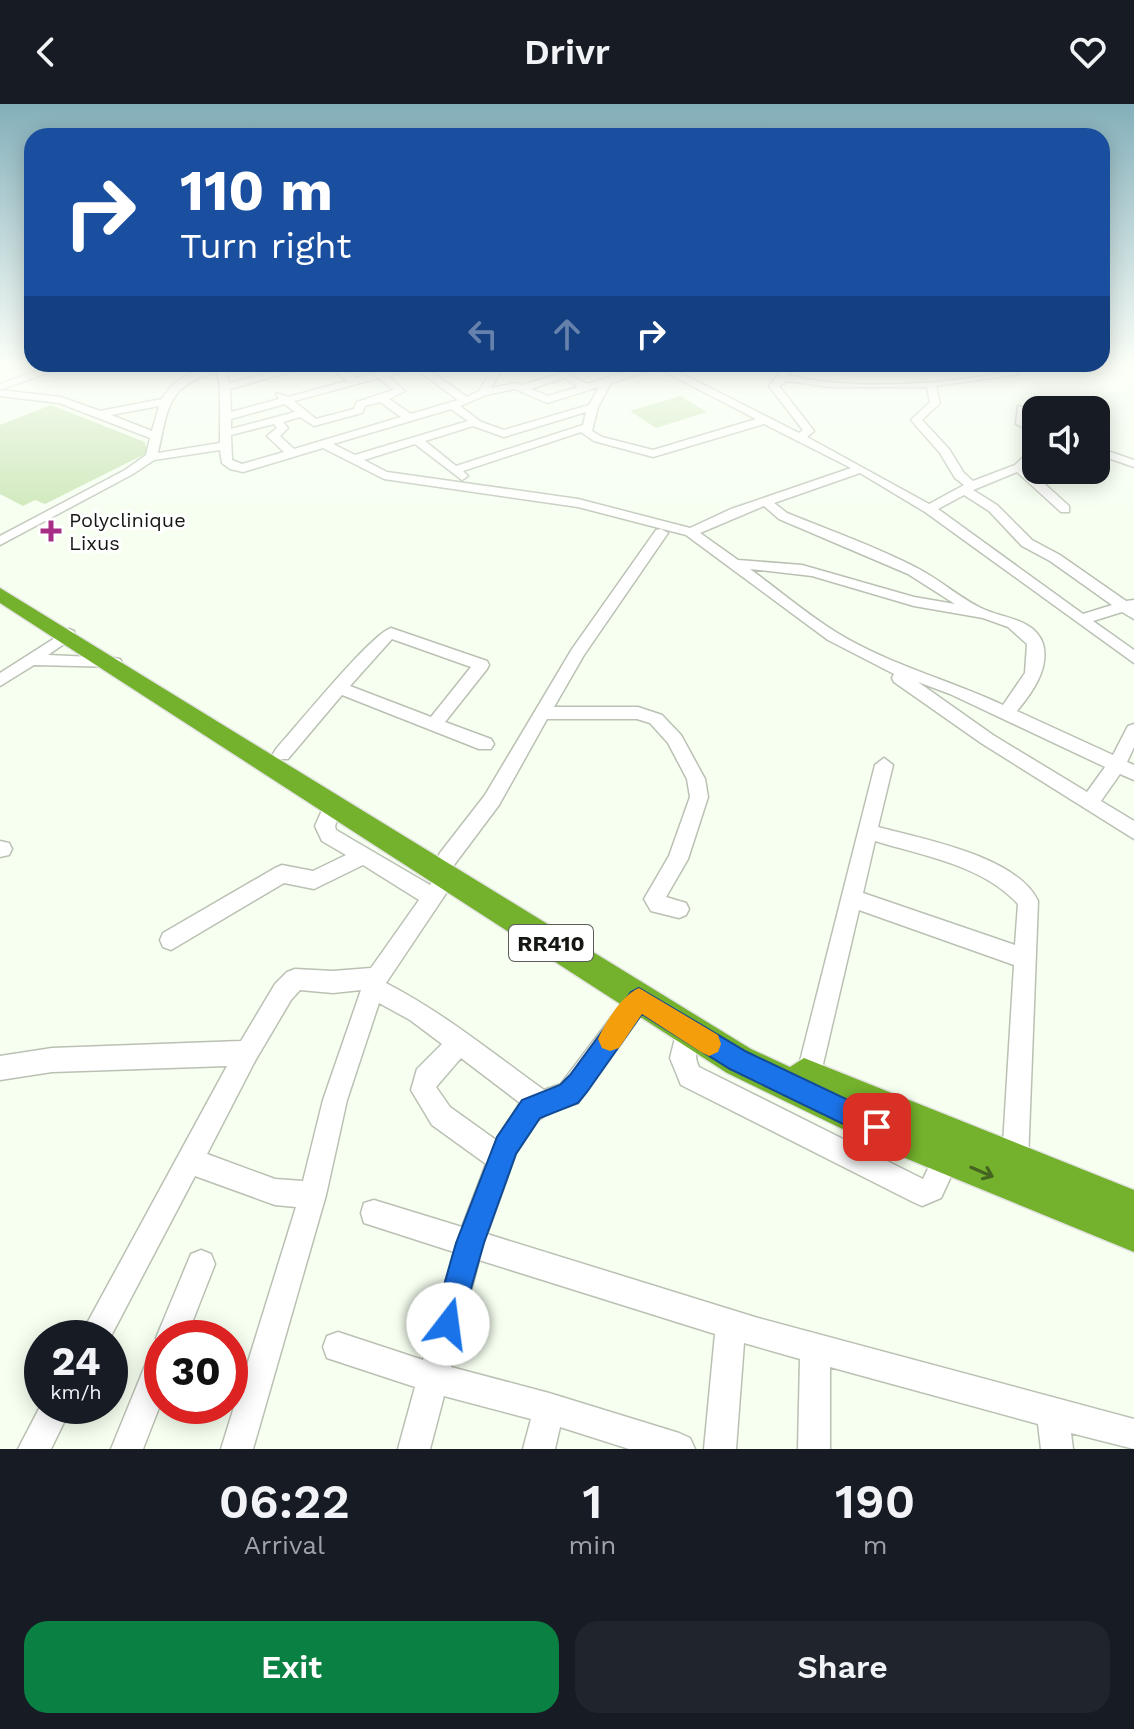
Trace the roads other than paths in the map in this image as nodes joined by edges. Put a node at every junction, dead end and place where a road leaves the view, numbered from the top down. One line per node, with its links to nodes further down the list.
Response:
1 (127, 425): 17 (street)
2 (158, 425): 17 (street)
3 (225, 425): 19 (street)
4 (266, 425): 19 (street)
5 (280, 425): 23 (street)
6 (389, 425): 21 (street)
7 (427, 425): 16 (street)
8 (468, 425): 16 (street)
9 (478, 425): 10 (street)
10 (534, 425)
11 (749, 425): 15 (street)
12 (774, 425): 18 (street)
13 (805, 425): 18 (street)
14 (921, 425): 31 (street)
15 (586, 427): 29 (street)
16 (442, 433): 20 (street)
17 (156, 436): 24 (street)
18 (799, 438): 28 (street)
19 (224, 440): 23 (street); 24 (street)
20 (417, 440): 22 (street); 29 (street)
21 (326, 445): 23 (street); 25 (street)
22 (379, 452): 25 (street); 30 (street)
23 (293, 454)
24 (151, 457): 38 (street)
25 (352, 460): 30 (street)
26 (1022, 464): 27 (street)
27 (1019, 467): 31 (street); 35 (street)
28 (861, 469): 33 (street); 34 (street)
29 (455, 470): 32 (street)
30 (412, 480): 32 (street)
31 (968, 489): 34 (street); 42 (street)
32 (481, 491): 36 (street)
33 (766, 502): 36 (street); 43 (street)
34 (929, 509): 44 (street)
35 (1065, 509)
36 (691, 532): 39 (street)
37 (661, 533): 52 (street)
38 (0, 541)
39 (733, 564): 43 (street); 46 (street)
40 (0, 582): 57 (highway, RR410)
41 (0, 594): 45 (highway, RR410)
42 (1131, 609): 44 (street)
43 (977, 611): 53 (street)
44 (1082, 619): 47 (street)
45 (69, 634): 48 (street); 49 (highway, RR410)
46 (868, 656): 53 (street); 60 (street)
47 (1134, 658)
48 (35, 660): 49 (street); 50 (street)
49 (114, 663): 61 (highway, RR410)
50 (1, 679)
51 (339, 688): 54 (street); 54 (street); 57 (street)
52 (545, 713): 65 (street); 67 (street)
53 (1006, 713): 59 (street)
54 (434, 725): 56 (street)
55 (1134, 730): 59 (street)
56 (485, 744)
57 (282, 754): 65 (highway, RR410)
58 (884, 765): 62 (street)
59 (1125, 769): 60 (street)
60 (1090, 802): 63 (street)
61 (334, 804): 64 (street); 65 (highway, RR410)
62 (866, 831): 66 (street); 69 (street)
63 (1134, 831)
64 (363, 856): 65 (street); 68 (street)
65 (442, 878): 70 (street); 71 (highway, RR410); 76 (highway, RR410)
66 (851, 898): 69 (street); 76 (street)
67 (679, 909)
68 (171, 940)
69 (1023, 958): 81 (street)
70 (375, 983): 73 (street); 74 (street); 82 (street)
71 (639, 999): 72 (highway, RR410); 77 (street)
72 (687, 1030): 78 (highway, RR410); 78 (street)
73 (461, 1041): 77 (street); 79 (street)
74 (247, 1053): 75 (street); 80 (street)
75 (0, 1068)
76 (808, 1077): 81 (highway, RR410)
77 (541, 1103): 79 (street)
78 (947, 1157): 85 (highway, RR410, one-way to 85)
79 (501, 1159): 86 (street)
80 (191, 1161): 82 (street); 88 (street)
81 (1015, 1161): 83 (highway, RR410)
82 (313, 1195): 101 (street)
83 (1134, 1209)
84 (374, 1213): 86 (street)
85 (1134, 1232)
86 (470, 1243): 90 (street); 93 (street)
87 (201, 1264): 89 (street)
88 (104, 1320)
89 (178, 1320)
90 (731, 1324): 92 (street); 105 (street)
91 (338, 1347): 93 (street)
92 (815, 1349): 96 (street); 106 (street)
93 (433, 1378): 95 (street); 102 (street)
94 (144, 1407): 100 (street)
95 (549, 1408): 103 (street); 104 (street)
96 (1052, 1413): 98 (street); 107 (street)
97 (47, 1424): 99 (street)
98 (1134, 1435)
99 (34, 1449)
100 (127, 1449)
101 (237, 1449)
102 (414, 1449)
103 (539, 1449)
104 (679, 1449)
105 (720, 1449)
106 (814, 1449)
107 (1057, 1449)

